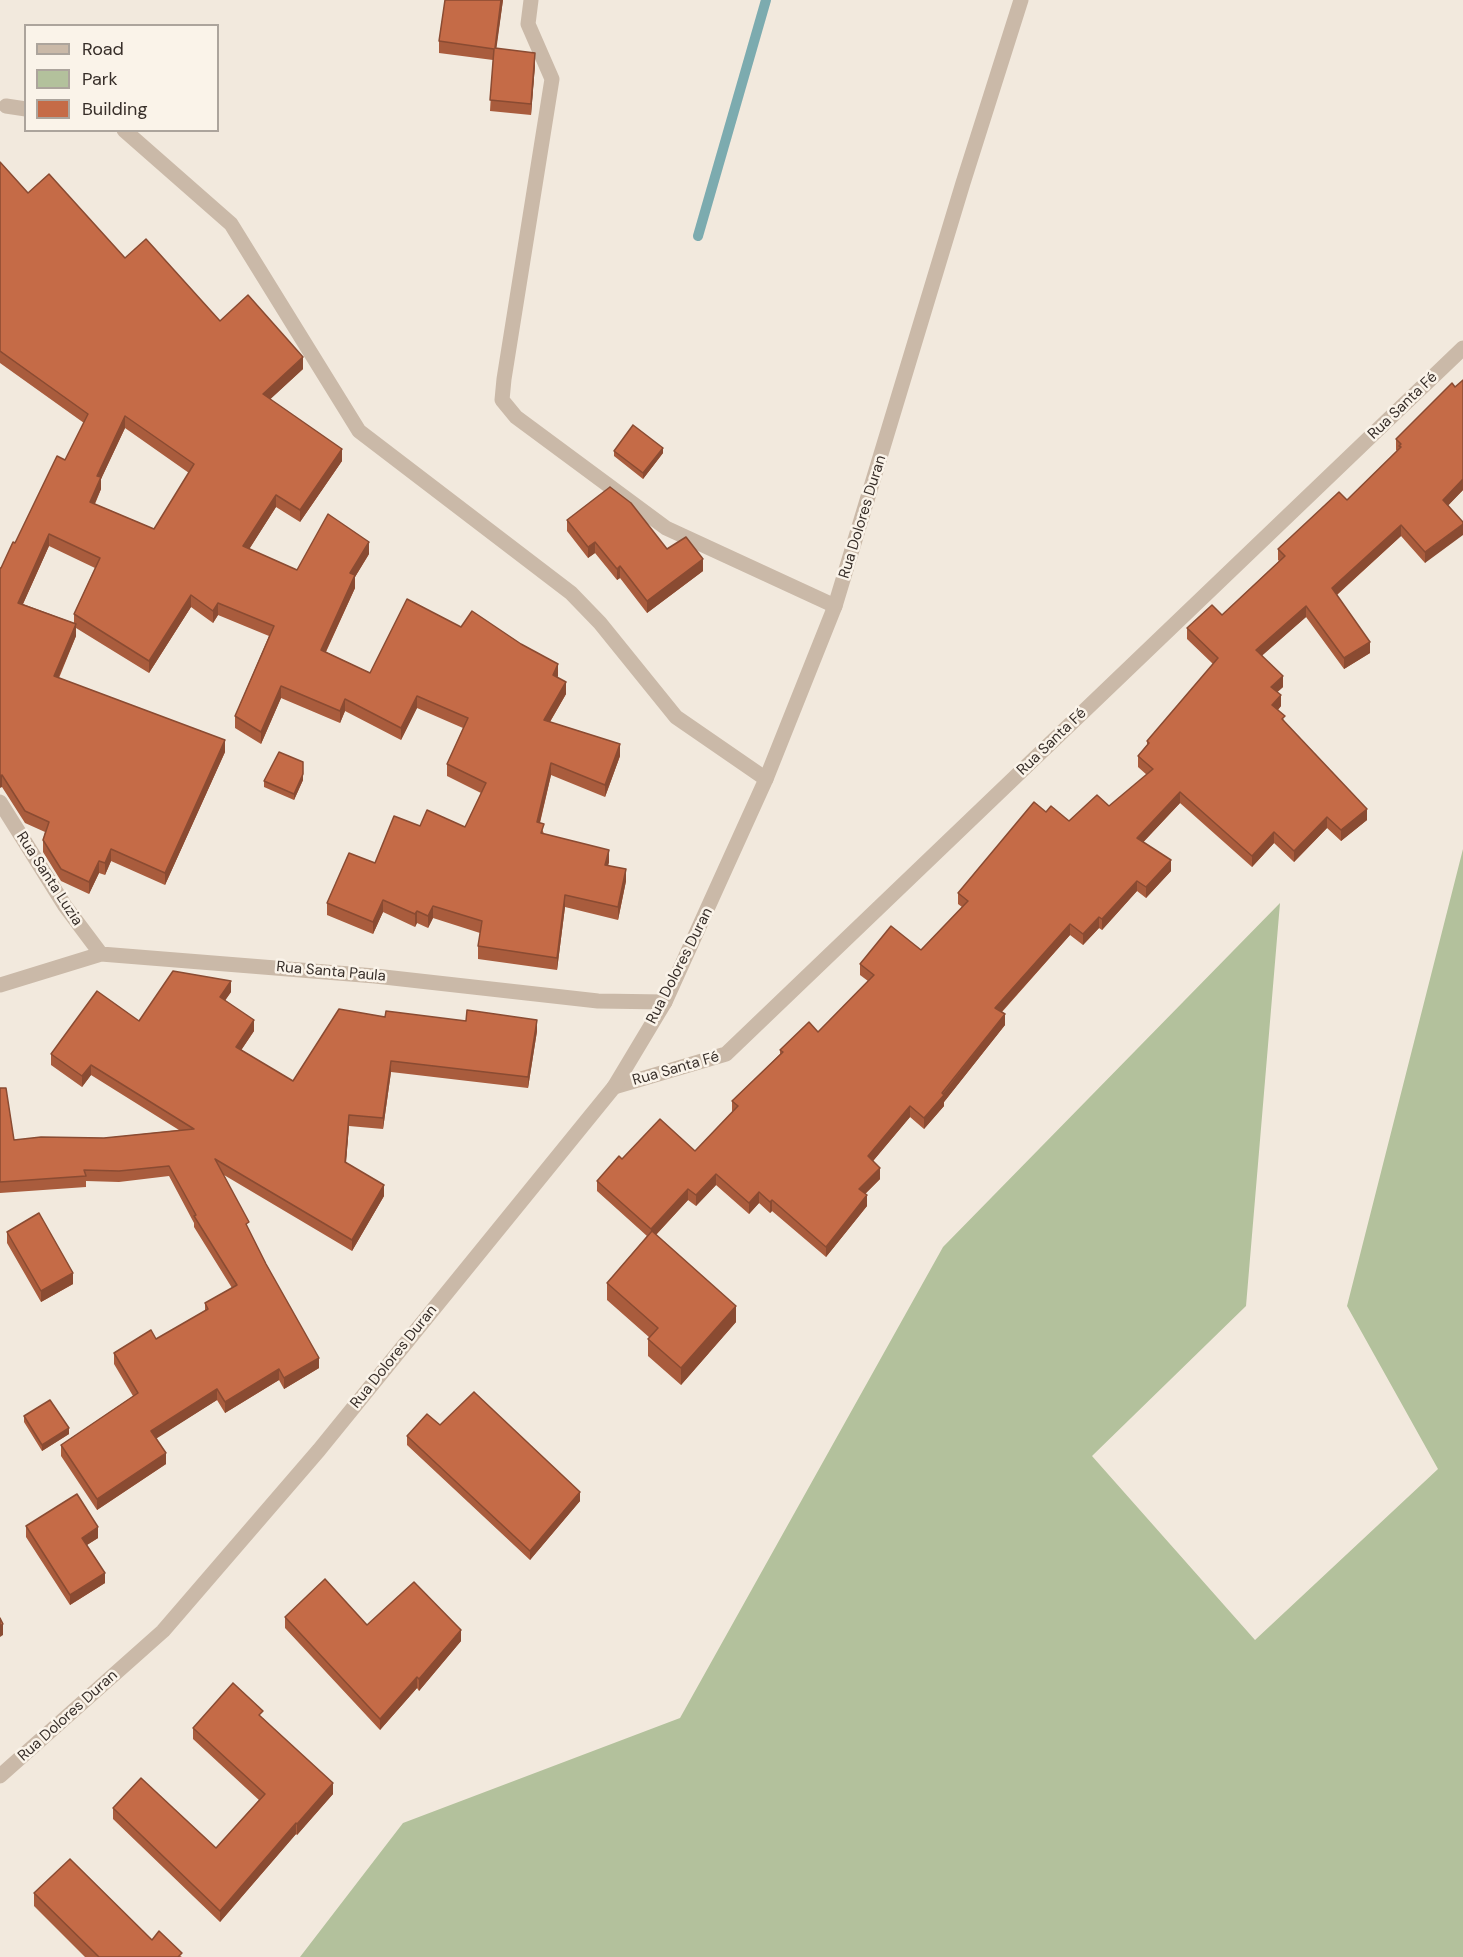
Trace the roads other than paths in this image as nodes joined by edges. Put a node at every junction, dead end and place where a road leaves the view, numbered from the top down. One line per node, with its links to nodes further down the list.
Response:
1 (531, 0): 7 (street)
2 (1021, 0): 7 (street, Rua Dolores Duran)
3 (6, 106): 4 (street)
4 (24, 109)
5 (126, 132): 8 (street)
6 (1463, 348): 13 (street, Rua Santa Fé)
7 (835, 606): 8 (street, Rua Dolores Duran)
8 (766, 779): 12 (street, Rua Dolores Duran)
9 (0, 802): 10 (street, Rua Santa Luzia)
10 (101, 954): 11 (street, Rua Santa Paula); 12 (street, Rua Santa Paula)
11 (0, 985)
12 (665, 1002): 13 (street, Rua Dolores Duran)
13 (614, 1086): 14 (street, Rua Dolores Duran)
14 (0, 1776)

